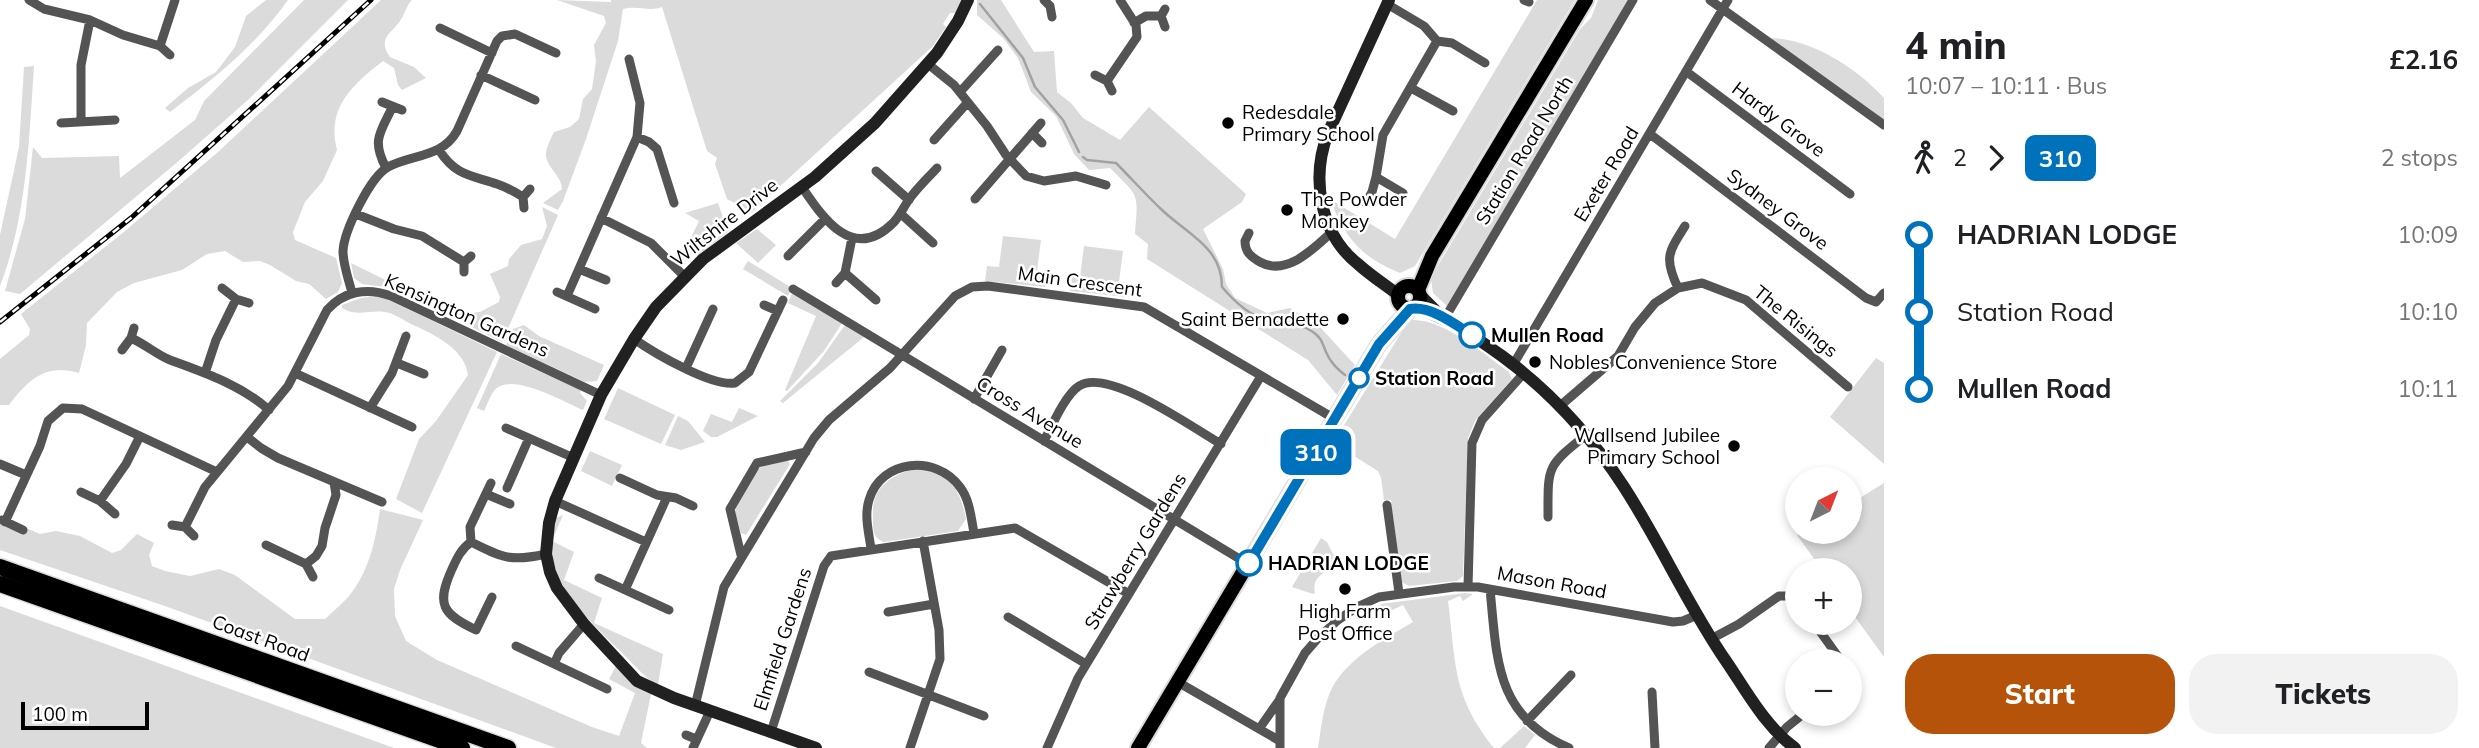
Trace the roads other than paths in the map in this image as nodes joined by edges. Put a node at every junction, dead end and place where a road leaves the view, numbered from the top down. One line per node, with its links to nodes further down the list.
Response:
1 (29, 0): 13 (street)
2 (175, 0): 18 (street)
3 (968, 0): 25 (street, Wiltshire Drive)
4 (1119, 0): 14 (street)
5 (1586, 0): 85 (main road)
6 (1633, 0): 94 (street, Station Road North)
7 (1710, 0): 11 (street)
8 (1728, 0): 11 (street, Exeter Road)
9 (1051, 2): 12 (street)
10 (1388, 2): 17 (street); 69 (street)
11 (1723, 9): 26 (street, Exeter Road); 43 (street)
12 (1052, 17)
13 (90, 20): 18 (street); 40 (street)
14 (1134, 23): 15 (street); 29 (street)
15 (1165, 27)
16 (440, 28): 20 (street)
17 (1437, 41): 24 (street); 30 (street)
18 (160, 46): 22 (street)
19 (998, 50): 32 (street)
20 (492, 52): 21 (street); 27 (street)
21 (556, 53)
22 (170, 55)
23 (629, 59): 46 (street)
24 (1485, 63)
25 (928, 64): 32 (street); 56 (street, Wiltshire Drive)
26 (1687, 72): 45 (street, Exeter Road); 58 (street, Hardy Grove)
27 (481, 75): 33 (street); 49 (street)
28 (1095, 75): 29 (street)
29 (1107, 81): 31 (street)
30 (1410, 88): 38 (street); 54 (street)
31 (1112, 91)
32 (960, 92): 35 (street)
33 (535, 100)
34 (382, 102): 36 (street)
35 (968, 102): 47 (street); 50 (street)
36 (392, 108): 37 (street); 51 (street)
37 (402, 110)
38 (1453, 111)
39 (115, 120): 40 (street)
40 (80, 122): 42 (street)
41 (1041, 123): 44 (street)
42 (61, 124)
43 (1884, 125)
44 (1032, 133): 48 (street); 50 (street)
45 (1650, 134): 84 (street, Sydney Grove); 101 (street, Exeter Road)
46 (637, 137): 61 (street); 66 (street)
47 (934, 140)
48 (1042, 143)
49 (439, 150): 51 (street); 63 (street)
50 (1009, 159): 55 (street); 59 (street)
51 (386, 169): 64 (street)
52 (937, 169): 60 (street)
53 (876, 171): 60 (street)
54 (1376, 177): 57 (street); 62 (street)
55 (1105, 185)
56 (802, 187): 67 (street); 77 (street, Wiltshire Drive)
57 (1403, 193)
58 (1850, 194)
59 (975, 199)
60 (909, 200): 65 (street)
61 (674, 203)
62 (1366, 203)
63 (524, 208)
64 (356, 214): 74 (street); 83 (street)
65 (901, 214): 71 (street); 72 (street)
66 (601, 218): 75 (street); 77 (street)
67 (825, 219): 71 (street); 73 (street)
68 (1685, 226): 81 (street)
69 (1333, 231): 70 (street); 85 (street)
70 (1249, 233)
71 (852, 238): 76 (street)
72 (933, 243)
73 (788, 256)
74 (466, 263)
75 (579, 269): 78 (street); 91 (street)
76 (845, 273): 79 (street); 88 (street)
77 (684, 276): 96 (street, Wiltshire Drive)
78 (606, 280)
79 (836, 283)
80 (222, 288): 86 (street)
81 (1678, 288): 108 (street, The Risings); 111 (street)
82 (793, 289): 99 (street, Cross Avenue)
83 (352, 293): 104 (street); 109 (street, Kensington Gardens)
84 (1884, 293)
85 (1408, 296): 94 (street); 114 (main road)
86 (236, 299): 89 (street); 103 (street)
87 (783, 300): 93 (street)
88 (876, 300)
89 (249, 303)
90 (764, 305): 93 (street)
91 (595, 309)
92 (713, 309): 102 (street)
93 (778, 311): 102 (street)
94 (1443, 317): 101 (street)
95 (406, 336): 100 (street)
96 (634, 339): 102 (street); 109 (street, Wiltshire Drive)
97 (122, 350): 103 (street)
98 (1002, 350): 110 (street)
99 (901, 355): 107 (street, Main Crescent); 110 (street, Cross Avenue); 123 (street, Main Crescent)
100 (397, 363): 106 (street); 112 (street)
101 (1513, 365): 105 (street)
102 (686, 368)
103 (205, 373): 113 (street)
104 (295, 373): 112 (street); 113 (street)
105 (1524, 373): 111 (street); 163 (street)
106 (424, 374)
107 (1261, 376): 114 (street, Main Crescent); 122 (street, Strawberry Gardens)
108 (1848, 387)
109 (601, 396): 124 (street, Wiltshire Drive)
110 (974, 399): 121 (street, Cross Avenue)
111 (1560, 405): 117 (street)
112 (370, 408): 115 (street)
113 (269, 410): 119 (street)
114 (1335, 419): 158 (main road)
115 (412, 427)
116 (506, 428): 120 (street)
117 (1586, 435): 142 (street); 173 (street)
118 (140, 436): 126 (street); 127 (street); 135 (street)
119 (247, 437): 126 (street); 129 (street)
120 (529, 438): 124 (street); 131 (street)
121 (1044, 441): 122 (street); 143 (street, Cross Avenue)
122 (1221, 444): 143 (street, Strawberry Gardens)
123 (806, 452): 156 (street, Main Crescent); 156 (street)
124 (574, 458): 136 (street, Wiltshire Drive)
125 (0, 464): 127 (street)
126 (217, 472): 146 (street)
127 (26, 475): 144 (street)
128 (620, 478): 134 (street)
129 (334, 482): 137 (street); 157 (street)
130 (491, 483): 133 (street)
131 (507, 488)
132 (81, 492): 135 (street)
133 (486, 494): 138 (street); 151 (street)
134 (667, 497): 140 (street); 152 (street)
135 (100, 500): 141 (street)
136 (555, 501): 152 (street); 155 (street, Wiltshire Drive)
137 (382, 502)
138 (510, 504)
139 (1387, 505): 166 (street)
140 (693, 506)
141 (115, 514)
142 (1548, 517)
143 (1175, 520): 158 (street, Cross Avenue); 167 (street, Strawberry Gardens)
144 (3, 521): 147 (street)
145 (172, 526): 146 (street)
146 (185, 527): 149 (street)
147 (23, 530)
148 (974, 533): 150 (street, Elmfield Gardens); 154 (street); 167 (street, Elmfield Gardens)
149 (194, 536)
150 (923, 541): 154 (street, Elmfield Gardens); 170 (street)
151 (471, 542): 155 (street); 169 (street)
152 (646, 542): 165 (street)
153 (266, 545): 157 (street)
154 (871, 549): 193 (street, Elmfield Gardens)
155 (546, 554): 175 (street, Wiltshire Drive)
156 (741, 555): 187 (street, Main Crescent)
157 (306, 564): 160 (street)
158 (1248, 564): 182 (main road)
159 (0, 567): 200 (highway, Coast Road)
160 (313, 577)
161 (599, 578): 165 (street)
162 (0, 583): 199 (highway, Coast Road)
163 (1468, 587): 164 (street, Mason Road); 166 (street, Mason Road)
164 (1490, 589): 173 (street, Mason Road); 190 (street)
165 (625, 590): 171 (street)
166 (1399, 593): 186 (street, Mason Road)
167 (1129, 594): 179 (street, Strawberry Gardens)
168 (1785, 596): 176 (street)
169 (492, 597)
170 (934, 604): 172 (street); 185 (street)
171 (669, 610)
172 (888, 612)
173 (1697, 615): 176 (street)
174 (1008, 617): 179 (street)
175 (584, 624): 178 (street); 187 (street, Wiltshire Drive)
176 (1711, 639): 195 (street)
177 (516, 646): 178 (street)
178 (554, 664): 183 (street)
179 (1086, 664): 203 (street, Strawberry Gardens)
180 (869, 673): 185 (street)
181 (1571, 676): 190 (street)
182 (1176, 681): 192 (street); 204 (main road)
183 (607, 689)
184 (1652, 692): 206 (street)
185 (929, 695): 189 (street); 202 (street)
186 (1280, 698): 192 (street, Mason Road); 198 (street)
187 (695, 706): 188 (street, Wiltshire Drive)
188 (710, 711): 193 (street, Wiltshire Drive); 196 (street)
189 (984, 716)
190 (1527, 721): 205 (street)
191 (1790, 726): 195 (street)
192 (1259, 729): 198 (street)
193 (771, 733): 197 (street, Wiltshire Drive)
194 (686, 735): 196 (street)
195 (1780, 736): 207 (street); 208 (street)
196 (695, 744)
197 (796, 745): 201 (street, Wiltshire Drive)
198 (1280, 745)
199 (462, 748)
200 (509, 748)
201 (816, 748)
202 (910, 748)
203 (1047, 748)
204 (1138, 748)
205 (1569, 748)
206 (1655, 748)
207 (1769, 748)
208 (1795, 748)

